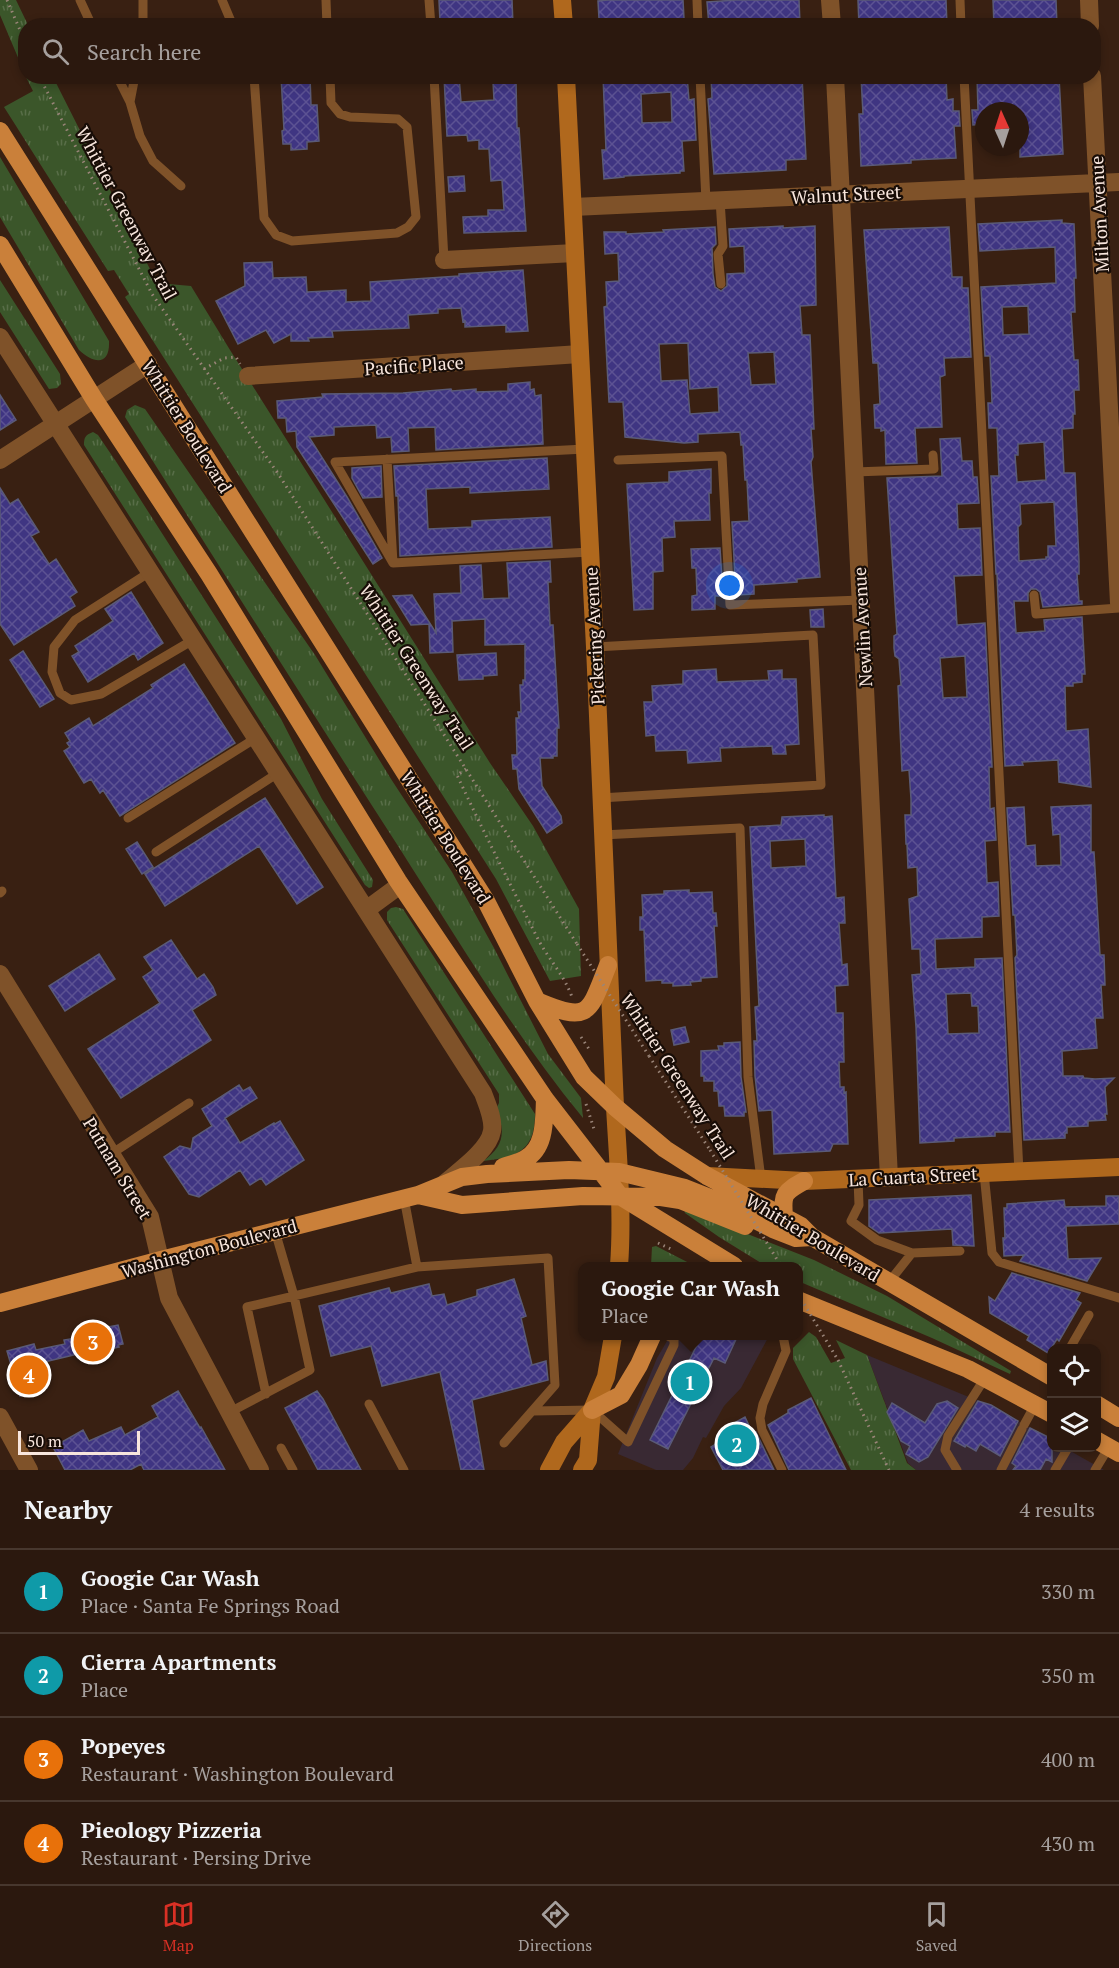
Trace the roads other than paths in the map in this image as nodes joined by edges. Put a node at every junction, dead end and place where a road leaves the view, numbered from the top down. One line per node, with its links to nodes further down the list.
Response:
1 (80, 0): 11 (lane)
2 (142, 0): 12 (lane)
3 (222, 0): 13 (lane)
4 (326, 0): 14 (lane)
5 (429, 0): 15 (lane)
6 (562, 0): 16 (street)
7 (697, 0): 17 (lane)
8 (830, 0): 18 (street)
9 (960, 0): 19 (lane)
10 (1089, 0): 20 (street)
11 (88, 18)
12 (143, 18)
13 (230, 18)
14 (327, 18)
15 (430, 18)
16 (563, 18)
17 (698, 18)
18 (831, 18)
19 (961, 18)
20 (1090, 18)
21 (121, 84): 31 (lane)
22 (133, 84): 31 (lane)
23 (255, 84): 24 (lane)
24 (330, 84)
25 (434, 84): 42 (lane)
26 (566, 84): 39 (street, Pickering Avenue)
27 (701, 84): 38 (lane)
28 (835, 84): 37 (street, Newlin Avenue)
29 (963, 84): 36 (lane)
30 (1092, 84): 34 (street, Milton Avenue)
31 (130, 102): 35 (lane)
32 (0, 131): 46 (main road, Whittier Boulevard)
33 (1119, 182): 34 (street, Walnut Street)
34 (1097, 183): 36 (street, Walnut Street); 61 (street, Milton Avenue)
35 (181, 186)
36 (969, 188): 37 (street, Walnut Street); 81 (lane)
37 (842, 195): 38 (street, Walnut Street); 55 (street, Newlin Avenue)
38 (713, 201): 39 (street, Walnut Street); 43 (lane)
39 (573, 207): 41 (street, Pickering Avenue)
40 (0, 245): 48 (main road)
41 (575, 253): 42 (street); 45 (street, Pickering Avenue)
42 (444, 260)
43 (721, 284)
44 (0, 337): 49 (street)
45 (580, 354): 47 (street, Pacific Place); 50 (street, Pickering Avenue)
46 (148, 364): 48 (street); 74 (main road, Whittier Boulevard)
47 (248, 376)
48 (94, 399): 49 (street); 70 (main road)
49 (55, 424): 53 (street); 58 (street)
50 (585, 449): 52 (lane); 56 (street, Pickering Avenue)
51 (933, 455): 55 (lane)
52 (387, 459): 57 (lane); 57 (lane)
53 (0, 460)
54 (618, 460): 60 (lane)
55 (855, 472): 60 (street, Newlin Avenue)
56 (590, 552): 57 (lane); 63 (street, Pickering Avenue)
57 (393, 563)
58 (150, 572): 62 (street); 62 (lane)
59 (1035, 595): 61 (lane)
60 (861, 600): 85 (street, Newlin Avenue)
61 (1119, 605)
62 (193, 640): 64 (street)
63 (595, 647): 66 (street, Pickering Avenue); 66 (lane)
64 (256, 738): 65 (street); 67 (lane)
65 (278, 773): 69 (lane); 71 (street)
66 (600, 798): 68 (street, Pickering Avenue)
67 (128, 818)
68 (602, 835): 72 (street, Pickering Avenue); 86 (lane)
69 (156, 852)
70 (400, 885): 71 (street); 75 (main road)
71 (366, 910): 89 (street)
72 (608, 965): 74 (main road); 77 (street, Pickering Avenue)
73 (0, 974): 78 (street, Putnam Street)
74 (537, 1001): 77 (main road, Whittier Boulevard)
75 (545, 1099): 80 (main road); 83 (main road)
76 (189, 1103): 78 (lane)
77 (615, 1107): 80 (street, Pickering Avenue); 84 (main road, Whittier Boulevard)
78 (111, 1154): 96 (street, Putnam Street)
79 (1119, 1167): 81 (street, La Cuarta Street)
80 (610, 1172): 83 (main road, Washington Boulevard); 91 (main road); 92 (main road, Washington Boulevard)
81 (1019, 1172): 82 (street, La Cuarta Street)
82 (984, 1173): 85 (street, La Cuarta Street); 102 (lane)
83 (487, 1174): 89 (main road, Washington Boulevard)
84 (707, 1176): 86 (street, La Cuarta Street); 92 (main road, Whittier Boulevard)
85 (888, 1178): 87 (street, La Cuarta Street)
86 (761, 1179): 88 (street, La Cuarta Street)
87 (858, 1179): 88 (street, La Cuarta Street); 95 (lane)
88 (804, 1181): 92 (main road)
89 (443, 1185): 90 (main road, Washington Boulevard)
90 (411, 1196): 91 (main road, Washington Boulevard); 93 (main road, Washington Boulevard); 99 (lane)
91 (620, 1196): 92 (main road, Washington Boulevard); 97 (street); 98 (main road)
92 (778, 1223): 100 (main road, Whittier Boulevard)
93 (275, 1231): 96 (main road, Washington Boulevard); 101 (lane)
94 (960, 1251): 95 (lane)
95 (912, 1253): 100 (lane)
96 (161, 1260): 104 (main road, Washington Boulevard); 120 (street, Putnam Street)
97 (619, 1262)
98 (727, 1262)
99 (417, 1267): 101 (lane); 118 (lane)
100 (889, 1282): 111 (main road, Whittier Boulevard)
101 (294, 1296): 113 (lane); 113 (lane)
102 (1119, 1298)
103 (803, 1302): 112 (main road)
104 (0, 1303)
105 (1089, 1315): 110 (lane)
106 (612, 1340): 117 (street)
107 (650, 1340): 117 (main road)
108 (674, 1340): 117 (lane)
109 (784, 1340): 133 (lane)
110 (1072, 1344)
111 (1047, 1374)
112 (985, 1378): 115 (main road); 134 (lane)
113 (266, 1394): 120 (lane)
114 (369, 1404): 130 (lane)
115 (1035, 1405): 119 (main road); 135 (lane)
116 (1101, 1407): 122 (main road)
117 (592, 1410): 118 (lane); 131 (street); 132 (street)
118 (533, 1411): 123 (lane)
119 (1047, 1411)
120 (230, 1412): 128 (street, Putnam Street)
121 (0, 1417): 127 (street)
122 (1119, 1418)
123 (504, 1443)
124 (1108, 1447): 137 (lane)
125 (281, 1448): 129 (lane)
126 (1066, 1452): 136 (lane)
127 (29, 1470)
128 (260, 1470)
129 (293, 1470)
130 (404, 1470)
131 (549, 1470)
132 (582, 1470)
133 (782, 1470)
134 (957, 1470)
135 (1001, 1470)
136 (1055, 1470)
137 (1095, 1470)

